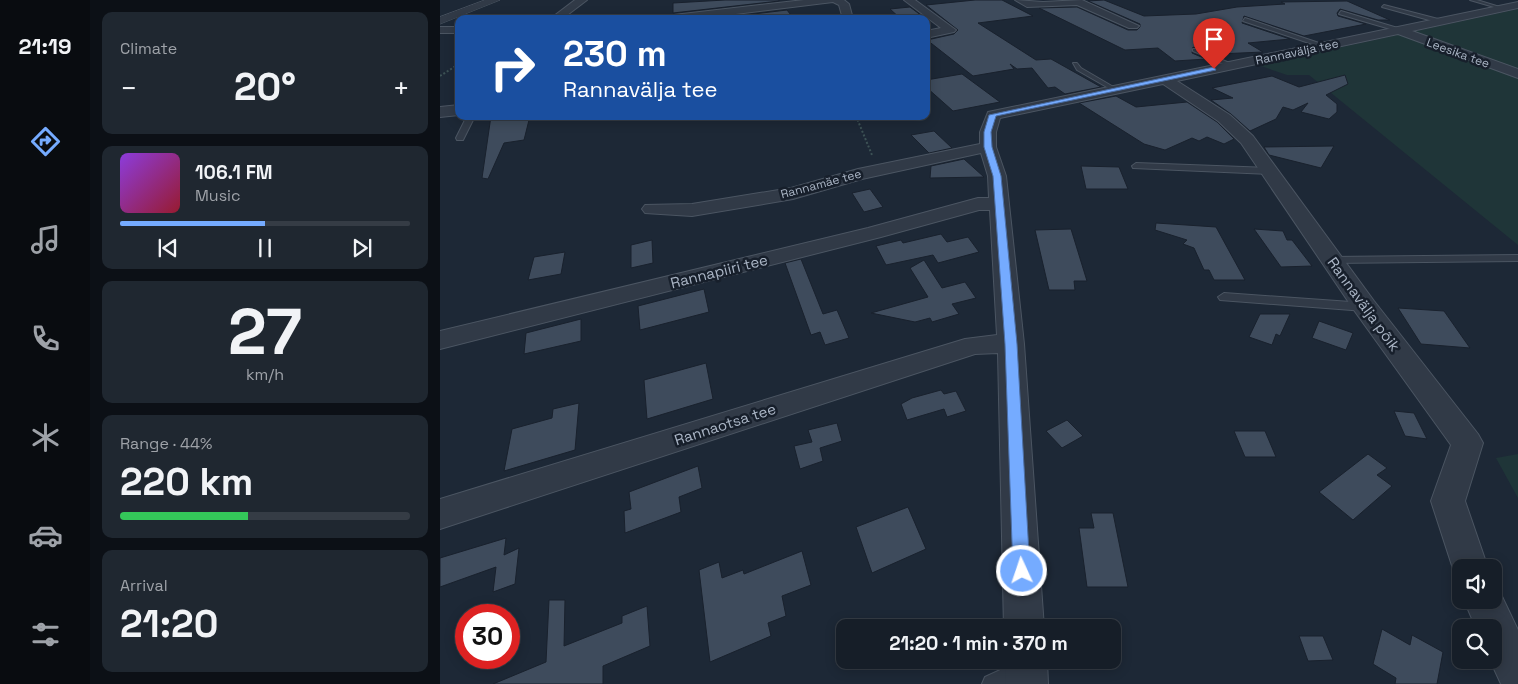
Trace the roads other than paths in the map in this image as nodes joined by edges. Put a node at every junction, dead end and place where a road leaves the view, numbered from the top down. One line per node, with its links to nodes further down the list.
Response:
1 (495, 0): 15 (street)
2 (582, 0): 16 (street)
3 (710, 0): 12 (street)
4 (830, 0): 13 (street)
5 (837, 0): 18 (street)
6 (909, 0): 20 (street)
7 (1020, 0): 24 (street)
8 (1472, 0): 10 (lane)
9 (1384, 6): 23 (lane)
10 (1510, 6): 23 (street, Rannavälja tee)
11 (1341, 12): 27 (lane)
12 (702, 14): 13 (street); 17 (street)
13 (739, 14)
14 (455, 15): 22 (street)
15 (456, 15)
16 (561, 15)
17 (695, 15)
18 (847, 15)
19 (930, 15): 28 (street)
20 (930, 15)
21 (1245, 20): 29 (lane)
22 (440, 21)
23 (1440, 21): 27 (street, Rannavälja tee)
24 (1133, 26)
25 (440, 30): 26 (street)
26 (455, 30)
27 (1399, 30): 29 (street, Rannavälja tee); 33 (street, Leesika tee)
28 (930, 34)
29 (1323, 46): 32 (street, Rannavälja tee)
30 (1194, 50): 32 (lane)
31 (1075, 64): 35 (lane)
32 (1231, 65): 34 (street, Rannavälja tee)
33 (1518, 74)
34 (1165, 79): 35 (street, Rannavälja tee); 42 (street, Rannavälja põik)
35 (1114, 89): 40 (street, Rannavälja tee)
36 (455, 110): 37 (street)
37 (440, 112)
38 (469, 120): 39 (lane)
39 (460, 138)
40 (988, 147): 43 (street, Rannavälja tee); 44 (street, Rannamäe tee)
41 (1136, 166): 42 (lane)
42 (1270, 171): 46 (street, Rannavälja põik)
43 (999, 204): 49 (street, Rannapiiri tee); 50 (street, Rannavälja tee)
44 (652, 209)
45 (1518, 258): 46 (lane)
46 (1331, 260): 48 (street, Rannavälja põik)
47 (1224, 297): 48 (lane)
48 (1365, 307): 52 (street, Rannavälja põik)
49 (440, 340)
50 (1011, 344): 51 (street, Rannaotsa tee); 54 (street, Rannavälja tee)
51 (440, 514)
52 (1467, 559)
53 (1487, 609): 55 (street)
54 (1024, 619)
55 (1518, 675)

